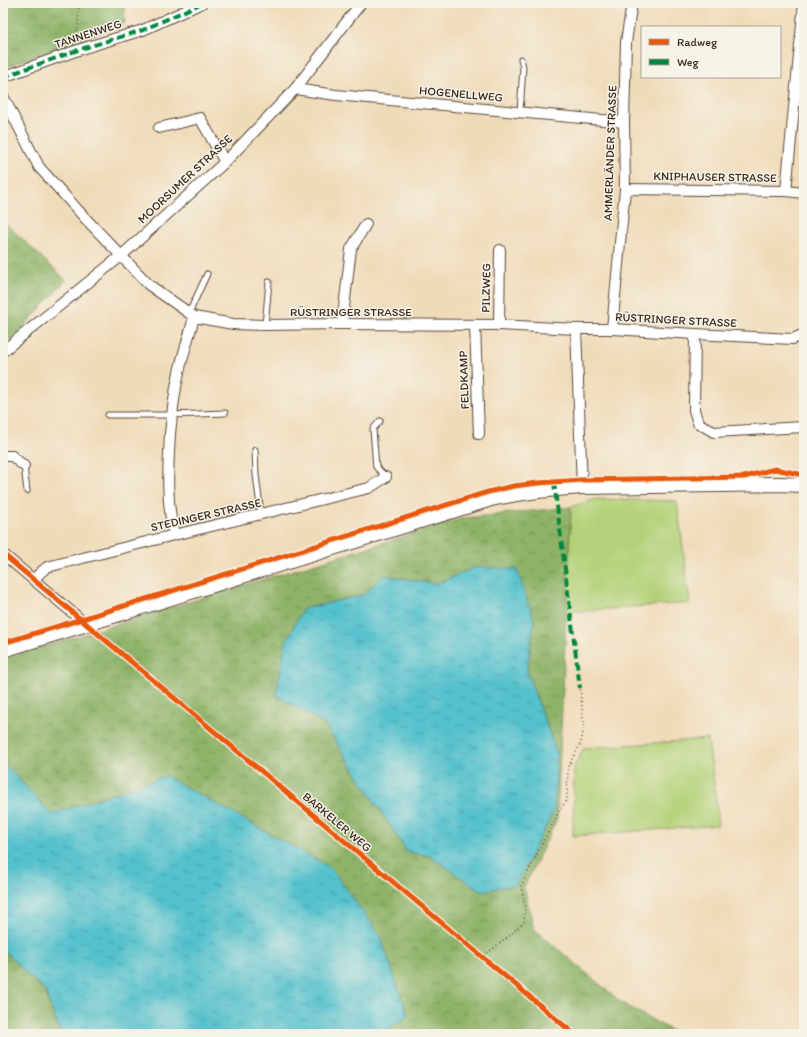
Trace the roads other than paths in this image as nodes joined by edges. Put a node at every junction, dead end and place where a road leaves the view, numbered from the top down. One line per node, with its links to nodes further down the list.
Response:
1 (202, 3): 6 (street, TANNENWEG)
2 (360, 3): 7 (street, MOORSUMER STRASSE)
3 (632, 3): 10 (street, AMMERLÄNDER STRASSE)
4 (804, 3): 14 (street)
5 (521, 58): 9 (lane)
6 (3, 77)
7 (295, 89): 9 (street, HOGENELLWEG); 12 (street, MOORSUMER STRASSE)
8 (3, 96): 18 (street, RÜSTRINGER STRASSE)
9 (520, 112): 10 (street, HOGENELLWEG)
10 (624, 122): 13 (street, AMMERLÄNDER STRASSE)
11 (159, 128): 12 (street)
12 (225, 162): 18 (street, MOORSUMER STRASSE)
13 (625, 189): 14 (street, KNIPHAUSER STRASSE); 27 (street, AMMERLÄNDER STRASSE)
14 (786, 190): 15 (street, KNIPHAUSER STRASSE)
15 (804, 193)
16 (366, 224): 22 (street)
17 (500, 250): 25 (street, PILZWEG)
18 (121, 256): 21 (street, RÜSTRINGER STRASSE); 30 (street, MOORSUMER STRASSE)
19 (207, 274): 21 (lane)
20 (270, 282): 23 (lane)
21 (192, 315): 23 (street, RÜSTRINGER STRASSE); 33 (street)
22 (342, 324): 23 (street, RÜSTRINGER STRASSE); 24 (street, RÜSTRINGER STRASSE)
23 (265, 325)
24 (475, 325): 25 (street, RÜSTRINGER STRASSE); 36 (street, FELDKAMP)
25 (498, 325): 26 (street, RÜSTRINGER STRASSE)
26 (576, 329): 27 (street, RÜSTRINGER STRASSE); 42 (street)
27 (612, 329): 28 (street, RÜSTRINGER STRASSE)
28 (696, 334): 29 (street, RÜSTRINGER STRASSE); 35 (street)
29 (804, 334)
30 (3, 351)
31 (225, 413): 33 (lane)
32 (108, 415): 33 (lane)
33 (172, 416): 45 (street)
34 (380, 421): 40 (lane)
35 (804, 427)
36 (479, 434)
37 (255, 450): 44 (lane)
38 (3, 456): 39 (street)
39 (24, 466): 43 (lane)
40 (386, 478): 44 (street, STEDINGER STRASSE)
41 (804, 485): 42 (street)
42 (582, 487): 48 (street)
43 (28, 492)
44 (261, 515): 45 (street, STEDINGER STRASSE)
45 (174, 535): 47 (street, STEDINGER STRASSE)
46 (3, 554): 47 (street)
47 (34, 579): 48 (street)
48 (87, 625): 49 (street); 50 (lane, BARKELER WEG)
49 (3, 650)
50 (574, 1034)

